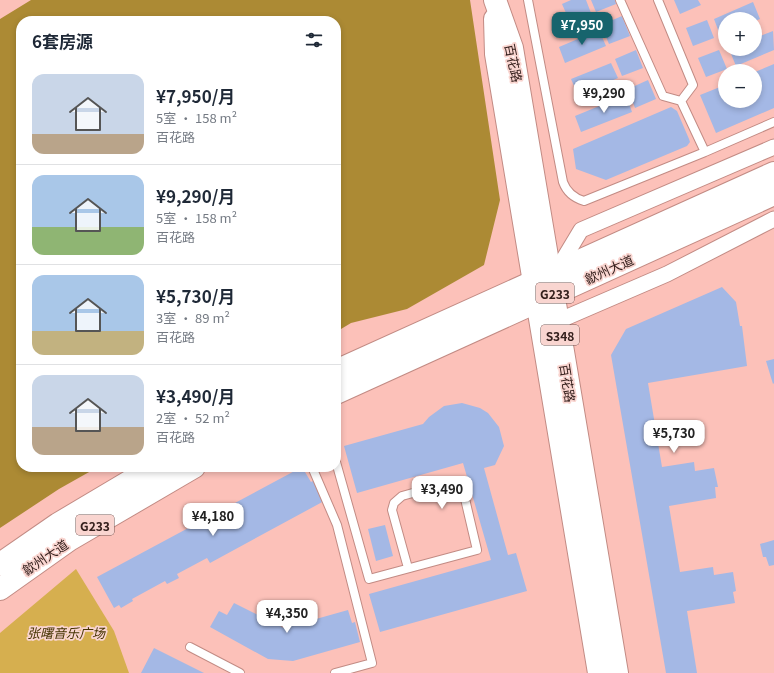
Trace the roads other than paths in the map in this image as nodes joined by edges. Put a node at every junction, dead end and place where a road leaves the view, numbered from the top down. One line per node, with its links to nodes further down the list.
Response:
1 (495, 0): 12 (main road, 百花路 / S348)
2 (528, 0): 8 (lane)
3 (620, 0): 5 (lane)
4 (658, 0): 5 (lane)
5 (681, 101): 8 (lane)
6 (774, 122): 8 (lane)
7 (774, 147): 12 (street)
8 (705, 152)
9 (774, 173): 12 (main road, 歙州大道 / G233)
10 (774, 194): 12 (main road, 歙州大道 / G233)
11 (774, 219): 13 (street)
12 (546, 284): 13 (main road, 百花路 / S348); 14 (main road, 歙州大道 / G233); 15 (main road, 歙州大道 / G233); 26 (main road, 百花路 / S348)
13 (558, 321): 27 (main road, 百花路 / S348)
14 (341, 369)
15 (341, 390)
16 (146, 472): 20 (main road, 歙州大道 / G233)
17 (185, 472): 22 (main road, 歙州大道 / G233)
18 (314, 472): 25 (lane)
19 (339, 472): 21 (lane)
20 (0, 564)
21 (408, 568): 21 (lane)
22 (0, 589)
23 (190, 647): 24 (lane)
24 (240, 673)
25 (335, 673)
26 (599, 673)
27 (616, 673)

